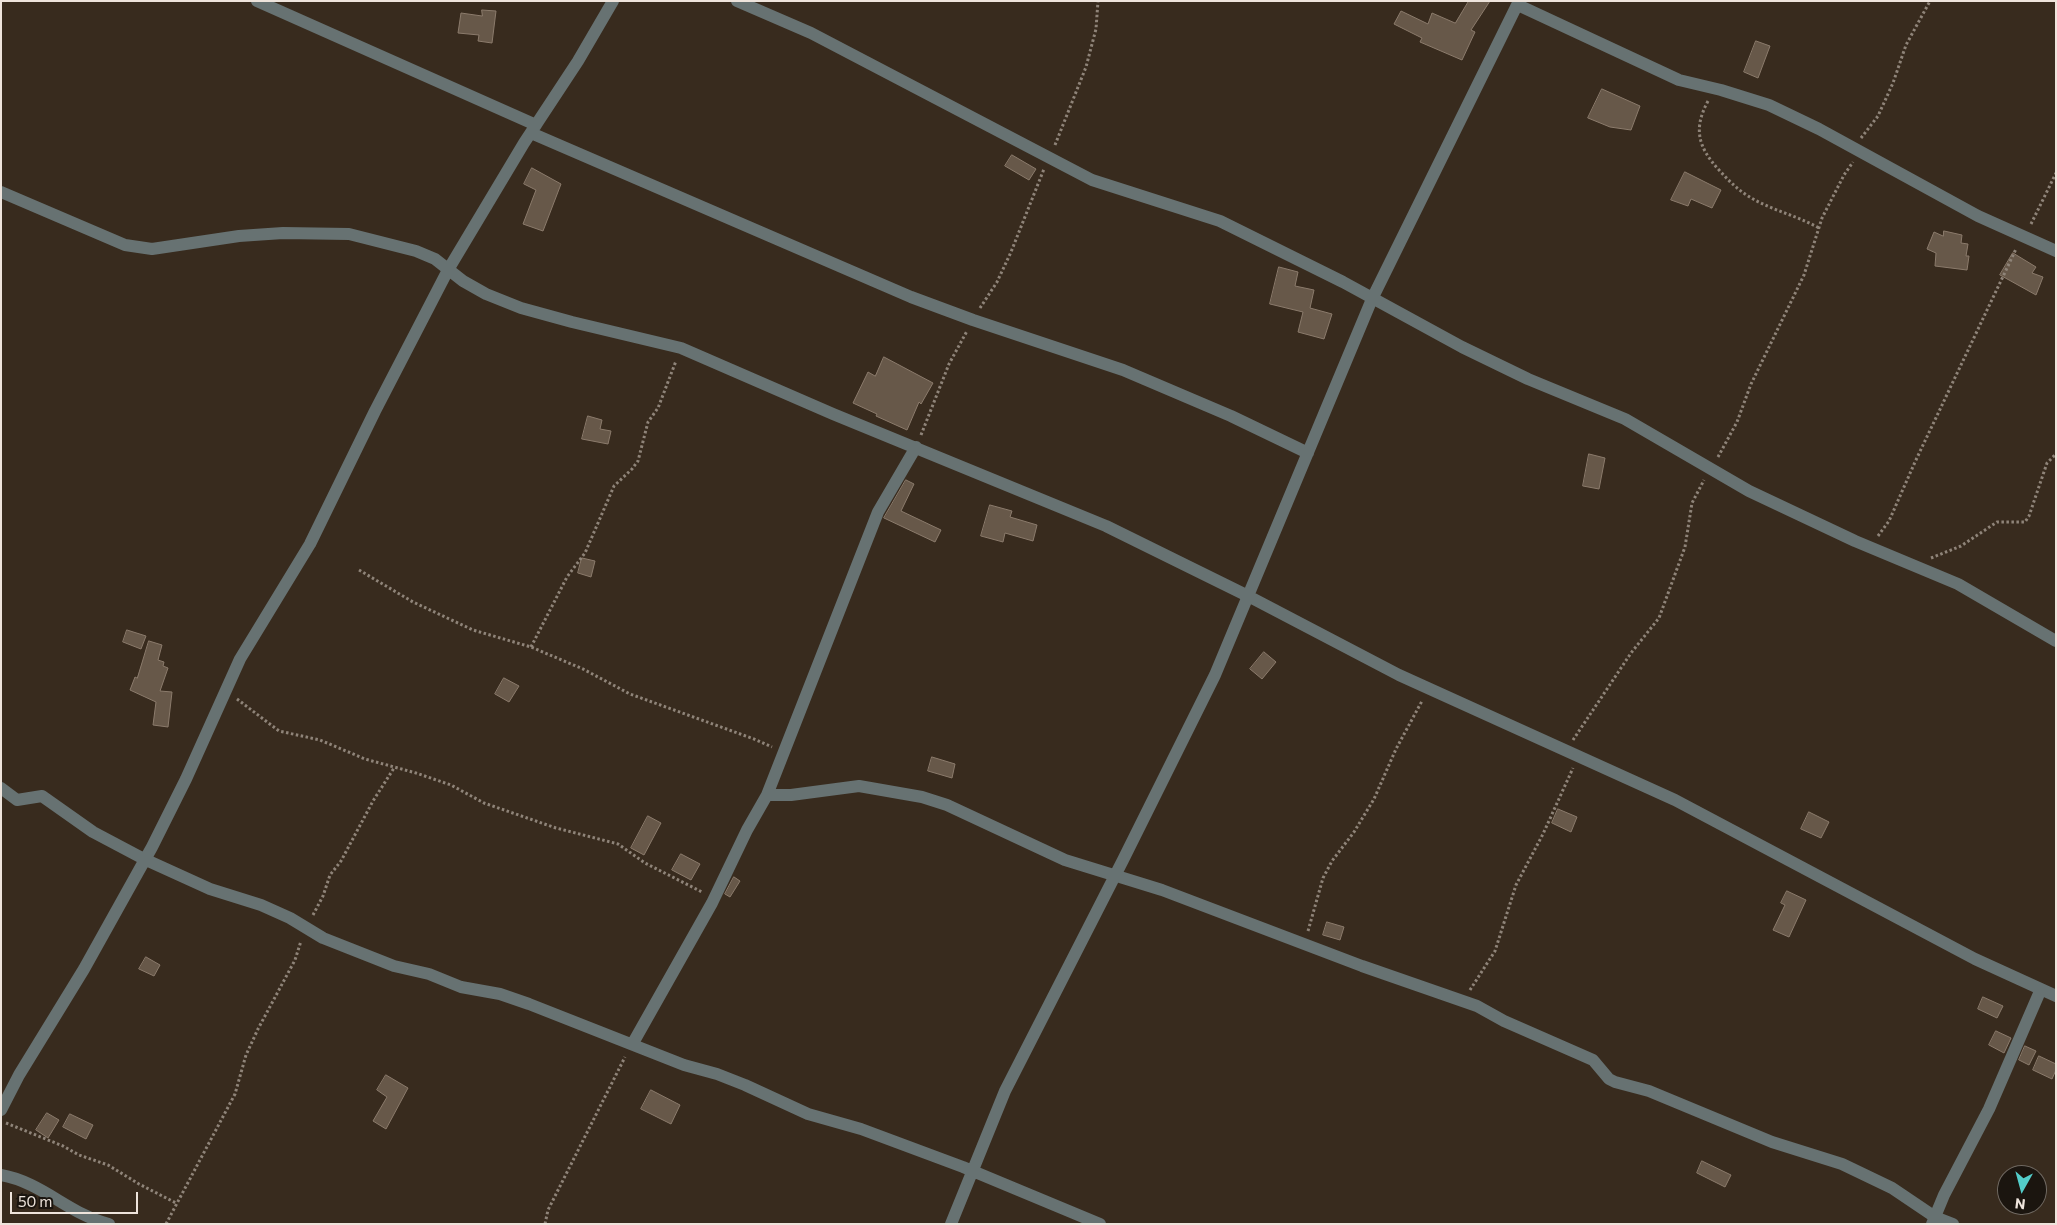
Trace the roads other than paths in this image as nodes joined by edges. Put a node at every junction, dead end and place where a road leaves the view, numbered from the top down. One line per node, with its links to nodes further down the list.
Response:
1 (257, 1): 5 (street)
2 (613, 1): 5 (street)
3 (737, 1): 9 (street)
4 (1518, 3): 7 (street); 9 (street)
5 (534, 129): 8 (street); 11 (street)
6 (1, 192): 8 (street)
7 (2056, 251)
8 (448, 270): 10 (street); 16 (street)
9 (1372, 299): 11 (street); 13 (street)
10 (916, 447): 12 (street); 15 (street)
11 (1308, 453): 12 (street)
12 (1248, 596): 17 (street); 18 (street)
13 (2056, 641)
14 (1, 788): 16 (street)
15 (768, 795): 17 (street); 20 (street)
16 (144, 859): 20 (street); 21 (street)
17 (1115, 876): 22 (street); 24 (street)
18 (2041, 989): 19 (street); 24 (street)
19 (2056, 996)
20 (633, 1043): 22 (street)
21 (1, 1110)
22 (972, 1171): 26 (street); 27 (street)
23 (1, 1175): 25 (street)
24 (1933, 1220): 28 (street)
25 (109, 1224)
26 (951, 1224)
27 (1100, 1224)
28 (1953, 1224)

